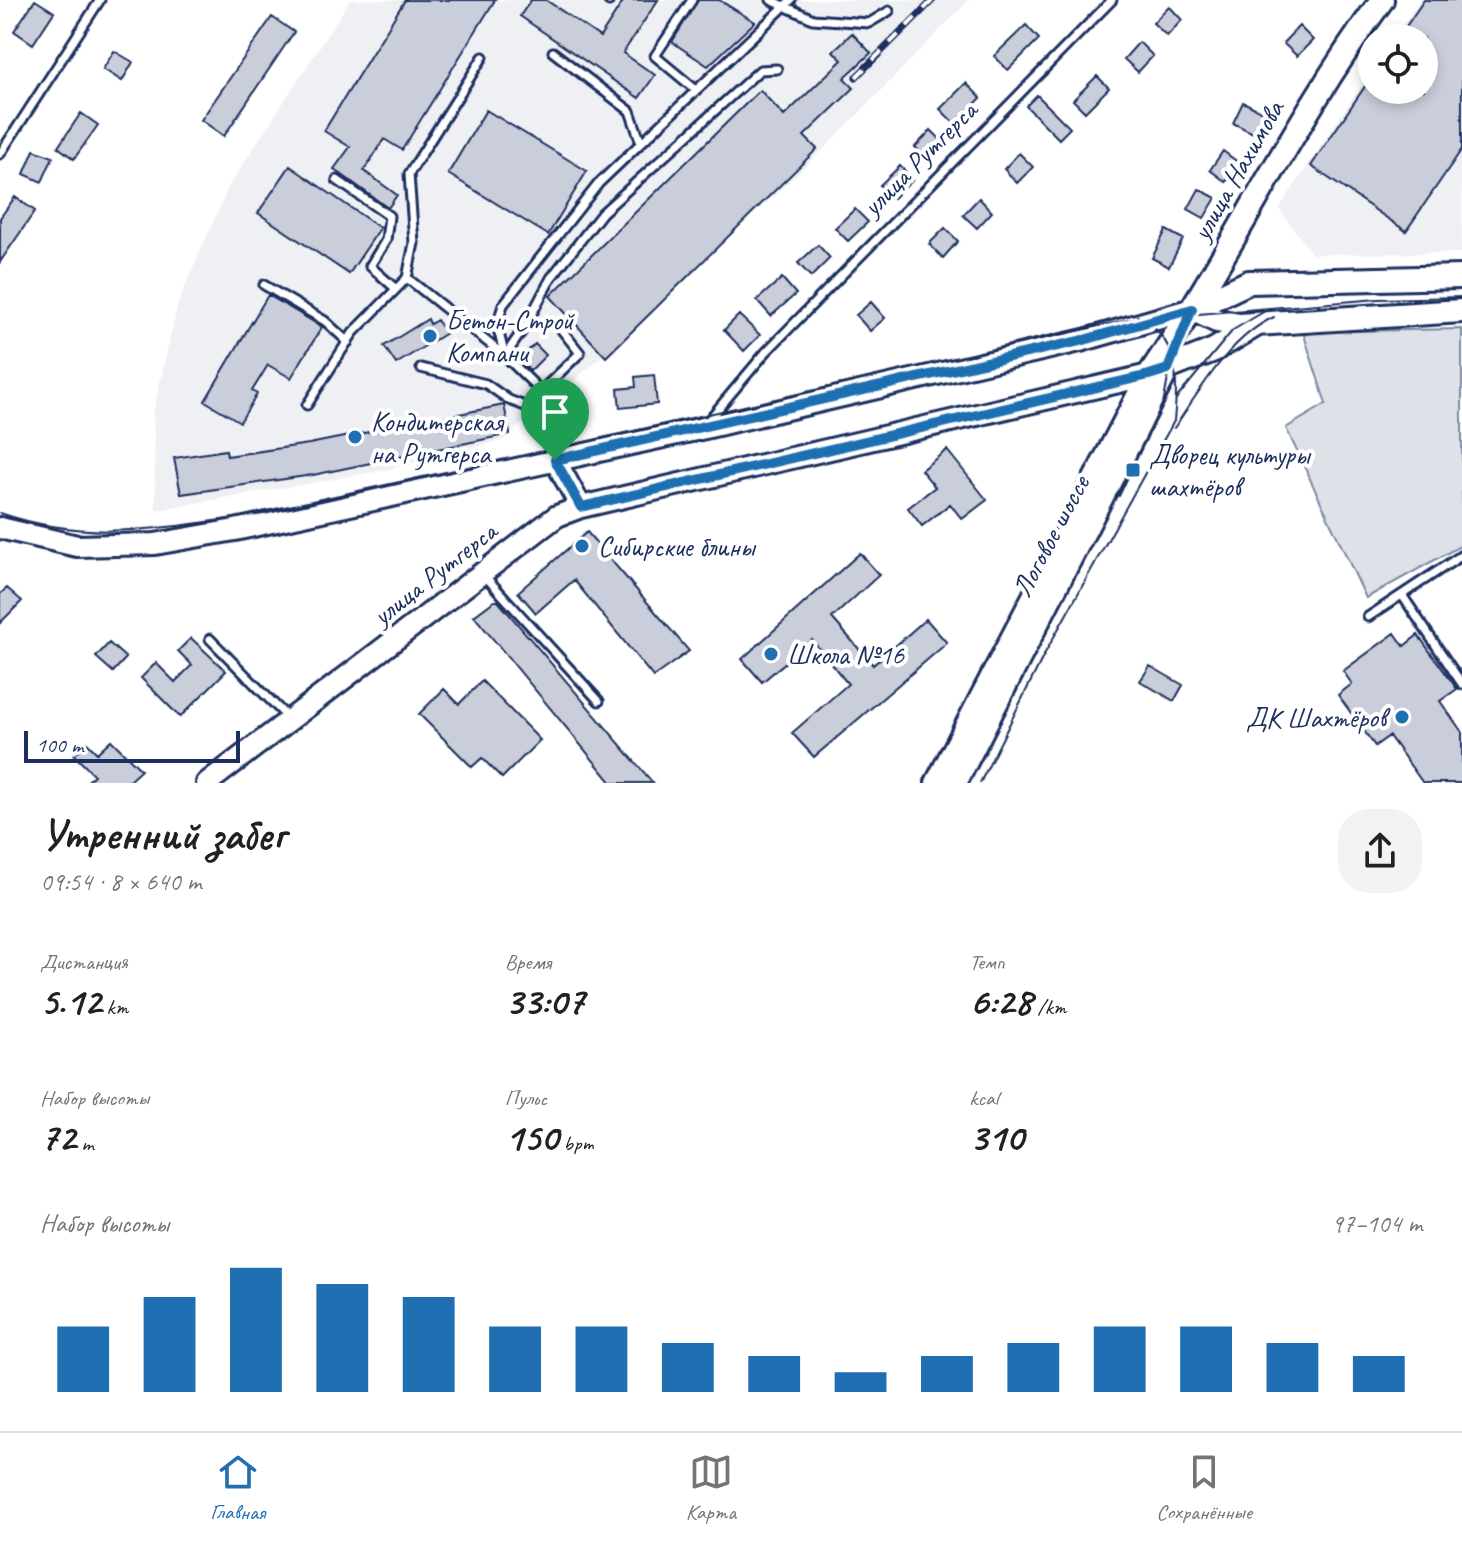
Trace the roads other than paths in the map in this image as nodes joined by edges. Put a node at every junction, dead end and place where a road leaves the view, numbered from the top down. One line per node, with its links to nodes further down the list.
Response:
1 (100, 0): 14 (lane)
2 (692, 0): 12 (lane)
3 (771, 0): 7 (lane)
4 (791, 0): 7 (lane)
5 (1112, 0): 31 (lane, улица Рутгерса)
6 (1382, 0): 20 (main road, улица Нахимова)
7 (783, 8): 8 (lane); 12 (lane)
8 (889, 11)
9 (553, 52): 13 (lane)
10 (483, 57): 17 (lane)
11 (777, 69): 25 (lane)
12 (696, 90): 13 (lane)
13 (641, 143): 25 (lane)
14 (0, 154)
15 (337, 180): 19 (lane)
16 (1462, 277): 20 (main road)
17 (407, 278): 19 (lane); 25 (lane)
18 (264, 285): 24 (lane)
19 (396, 289): 24 (lane)
20 (1192, 311): 22 (main road); 27 (main road, улица Нахимова); 31 (main road, улица Рутгерса)
21 (1462, 311): 22 (main road)
22 (1261, 323): 27 (main road)
23 (561, 329): 28 (lane)
24 (348, 342): 29 (lane)
25 (505, 356): 28 (lane)
26 (421, 368): 30 (lane)
27 (1158, 372): 33 (main road, улица Рутгерса); 44 (main road, Логовое шоссе); 45 (main road, Логовое шоссе)
28 (541, 391): 30 (lane)
29 (307, 405)
30 (554, 417): 32 (lane)
31 (705, 428): 32 (main road, улица Рутгерса)
32 (555, 460): 33 (main road); 34 (main road, улица Рутгерса)
33 (581, 507): 36 (main road, улица Рутгерса)
34 (0, 528)
35 (1462, 555): 37 (lane)
36 (481, 572): 41 (lane); 42 (main road, улица Рутгерса)
37 (1402, 595): 38 (lane); 40 (lane)
38 (1368, 617)
39 (210, 639): 42 (lane)
40 (1462, 684)
41 (599, 701)
42 (289, 720): 43 (main road, улица Рутгерса)
43 (207, 783)
44 (937, 783)
45 (955, 783)

